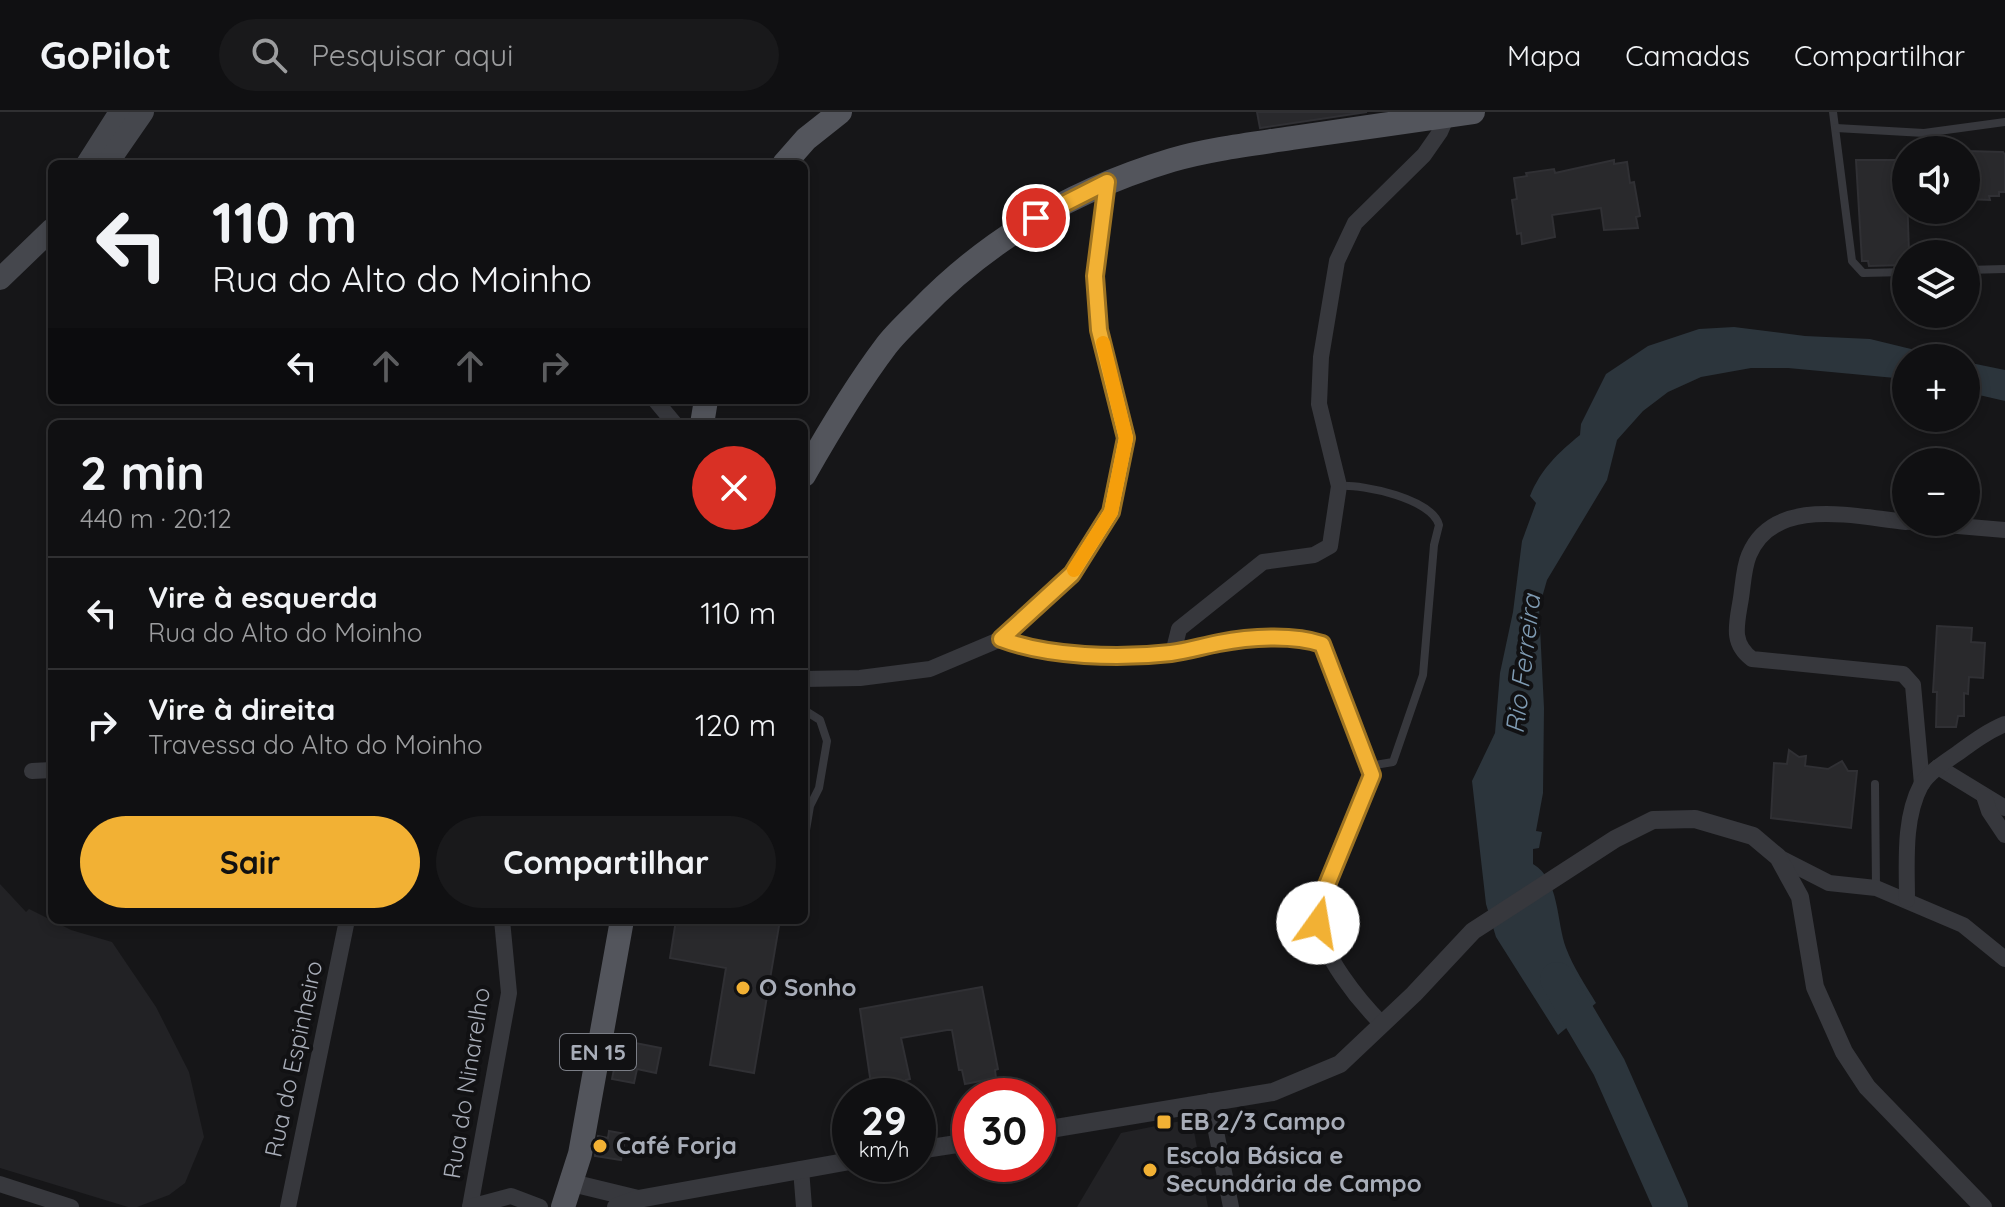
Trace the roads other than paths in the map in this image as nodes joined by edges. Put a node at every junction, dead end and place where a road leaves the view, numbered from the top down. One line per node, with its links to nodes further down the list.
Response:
1 (120, 112): 10 (main road)
2 (143, 112): 11 (main road)
3 (840, 112): 12 (main road)
4 (1473, 112): 6 (main road)
5 (1833, 112): 9 (lane)
6 (1447, 116): 7 (main road); 22 (street)
7 (1383, 118): 13 (main road)
8 (2005, 122): 9 (lane)
9 (1836, 128): 17 (lane)
10 (102, 160)
11 (103, 160)
12 (788, 160)
13 (1107, 182): 21 (main road); 26 (street)
14 (48, 228): 18 (main road)
15 (2005, 269): 16 (lane)
16 (1980, 270)
17 (1892, 272)
18 (0, 279)
19 (658, 404): 20 (street)
20 (672, 420)
21 (808, 468)
22 (1339, 486): 27 (street); 31 (lane)
23 (1892, 521): 36 (street)
24 (1980, 528): 25 (street)
25 (2005, 530)
26 (1001, 639): 27 (street); 28 (street)
27 (1173, 653): 31 (street)
28 (808, 679)
29 (808, 712): 39 (lane)
30 (2005, 724): 32 (street)
31 (1369, 766): 50 (street)
32 (1938, 767): 36 (street); 37 (street)
33 (48, 770): 34 (street)
34 (32, 771)
35 (1875, 784): 43 (lane)
36 (1922, 784): 45 (street)
37 (1984, 796): 38 (street); 40 (street)
38 (2005, 808)
39 (808, 818)
40 (2005, 835)
41 (1778, 857): 42 (street); 44 (street); 50 (street)
42 (1829, 883): 43 (street); 44 (street)
43 (1876, 888): 45 (street)
44 (1800, 897): 65 (street)
45 (1907, 900): 49 (street)
46 (346, 924): 59 (street, Rua do Espinheiro)
47 (502, 924): 60 (street, Rua do Ninarelho)
48 (621, 924): 56 (main road, EN 15)
49 (2005, 959)
50 (1382, 1024): 51 (street)
51 (1210, 1101): 52 (street); 64 (street)
52 (1056, 1128)
53 (832, 1164): 54 (street)
54 (801, 1169): 57 (street); 63 (street)
55 (0, 1184): 58 (street)
56 (569, 1199): 57 (street)
57 (638, 1199): 62 (street)
58 (71, 1207)
59 (288, 1207)
60 (470, 1207): 61 (street)
61 (540, 1207)
62 (616, 1207)
63 (804, 1207)
64 (1231, 1207)
65 (1983, 1207)

